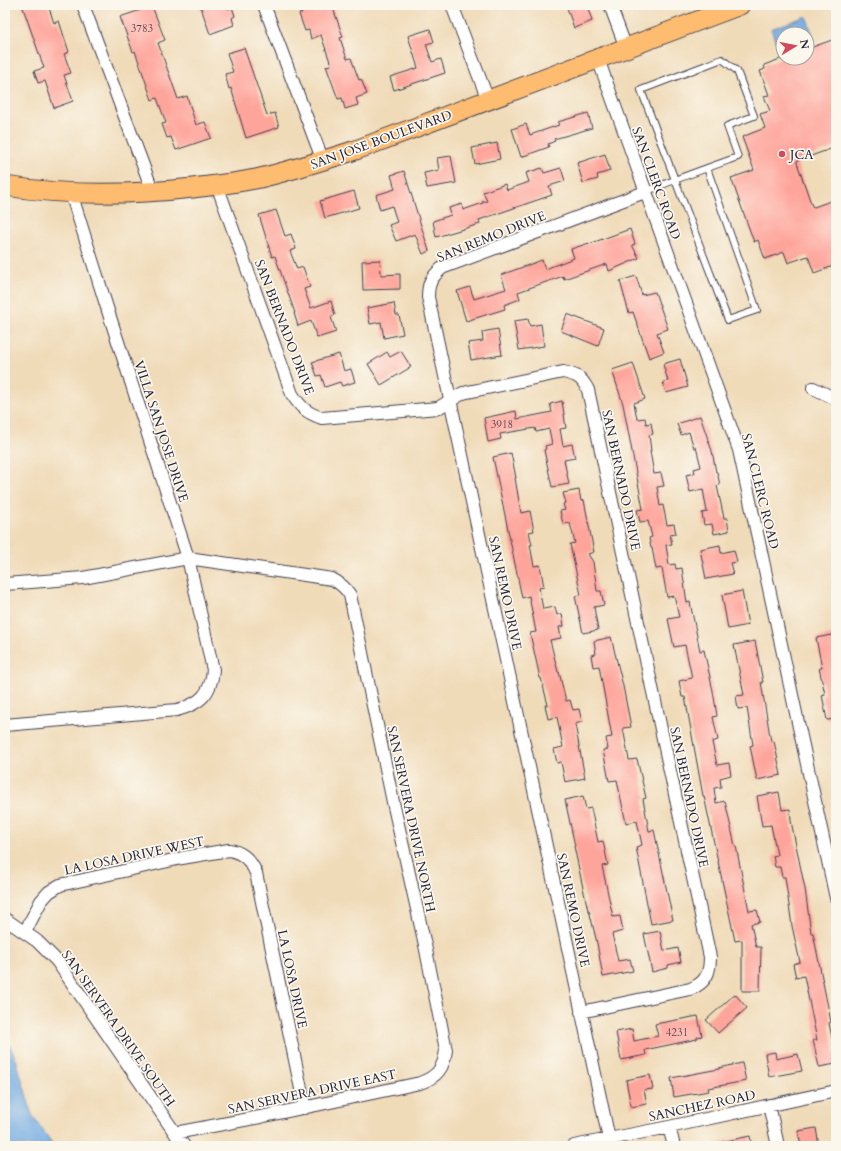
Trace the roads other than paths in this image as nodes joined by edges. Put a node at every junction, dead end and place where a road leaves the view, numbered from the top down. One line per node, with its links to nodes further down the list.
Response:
1 (83, 5): 14 (street)
2 (264, 5): 9 (street)
3 (452, 5): 8 (street)
4 (610, 5): 6 (street)
5 (740, 5): 6 (main road, SAN JOSE BOULEVARD)
6 (626, 48): 7 (main road, SAN JOSE BOULEVARD)
7 (598, 59): 8 (main road, SAN JOSE BOULEVARD); 15 (street, SAN CLERC ROAD)
8 (488, 100): 9 (main road, SAN JOSE BOULEVARD)
9 (323, 161): 12 (main road, SAN JOSE BOULEVARD)
10 (707, 168): 11 (lane); 11 (lane); 11 (lane)
11 (676, 180): 15 (lane)
12 (217, 185): 14 (main road, SAN JOSE BOULEVARD); 19 (street, SAN BERNADO DRIVE)
13 (5, 186): 16 (main road, SAN JOSE BOULEVARD)
14 (153, 192): 16 (main road, SAN JOSE BOULEVARD)
15 (645, 192): 19 (street, SAN REMO DRIVE); 24 (street, SAN CLERC ROAD)
16 (71, 193): 20 (street, VILLA SAN JOSE DRIVE)
17 (813, 388): 18 (street)
18 (836, 399)
19 (451, 401): 27 (street, SAN REMO DRIVE); 27 (street, SAN BERNADO DRIVE)
20 (188, 558): 21 (street); 22 (street, VILLA SAN JOSE DRIVE); 28 (street, SAN SERVERA DRIVE NORTH)
21 (5, 584)
22 (5, 725)
23 (247, 858): 26 (street, LA LOSA DRIVE WEST); 31 (street, LA LOSA DRIVE)
24 (836, 898)
25 (5, 919): 26 (street, SAN SERVERA DRIVE SOUTH)
26 (25, 932): 33 (street, SAN SERVERA DRIVE SOUTH)
27 (582, 1012): 34 (street, SAN REMO DRIVE)
28 (444, 1060): 31 (street, SAN SERVERA DRIVE EAST)
29 (836, 1091): 30 (street, SANCHEZ ROAD)
30 (769, 1105): 32 (street, SANCHEZ ROAD); 38 (street)
31 (305, 1108): 33 (street, SAN SERVERA DRIVE EAST)
32 (669, 1127): 34 (street, SANCHEZ ROAD); 37 (street)
33 (175, 1133): 35 (street, SAN SERVERA DRIVE SOUTH)
34 (609, 1139): 36 (street, SANCHEZ ROAD)
35 (184, 1146)
36 (574, 1146)
37 (674, 1146)
38 (778, 1146)

